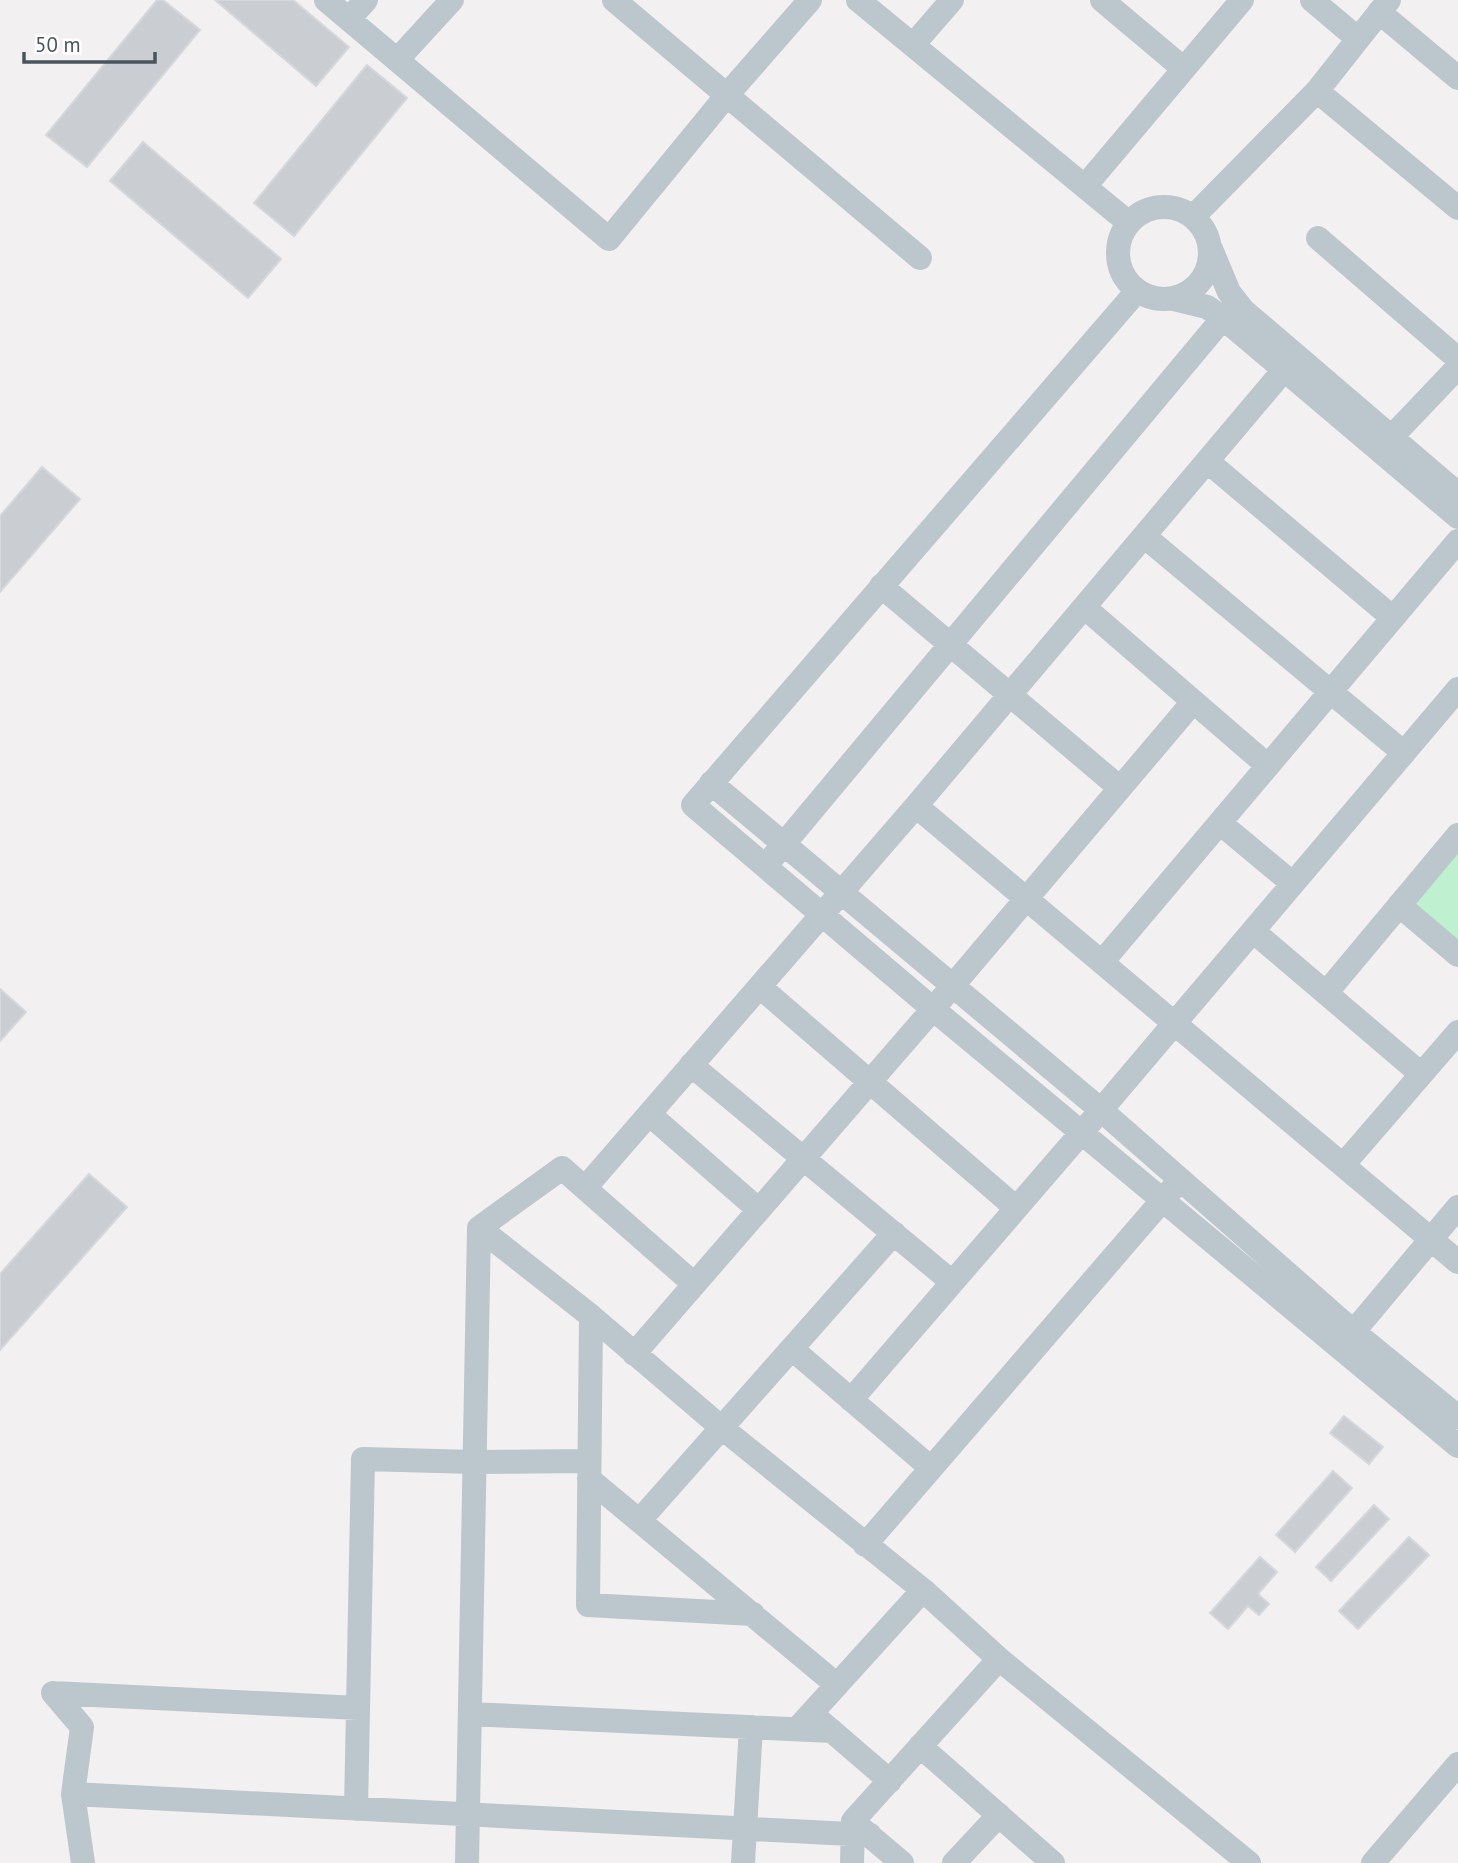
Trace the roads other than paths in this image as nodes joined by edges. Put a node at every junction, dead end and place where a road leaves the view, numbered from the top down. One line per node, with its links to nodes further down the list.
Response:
1 (327, 0): 12 (street)
2 (366, 0): 12 (street)
3 (452, 0): 15 (street)
4 (614, 0): 19 (street)
5 (810, 0): 19 (street)
6 (858, 0): 14 (street)
7 (952, 0): 14 (street)
8 (1102, 0): 16 (street)
9 (1242, 0): 16 (street)
10 (1312, 0): 13 (street)
11 (1384, 6): 13 (street); 17 (street)
12 (349, 19): 15 (street)
13 (1357, 38): 18 (street)
14 (913, 45): 20 (street)
15 (397, 60): 19 (street)
16 (1184, 69): 20 (street)
17 (1458, 78)
18 (1317, 91): 21 (street); 22 (street)
19 (727, 95): 26 (street)
20 (1086, 185): 23 (street)
21 (1458, 208)
22 (1193, 217): 23 (street); 25 (street)
23 (1129, 223): 27 (street)
24 (1318, 237): 30 (street)
25 (1211, 249): 28 (street); 33 (street)
26 (920, 258)
27 (1137, 291): 28 (street); 39 (street)
28 (1174, 299): 29 (street)
29 (1223, 318): 32 (street); 42 (street)
30 (1458, 359)
31 (1458, 367): 33 (street)
32 (1284, 370): 33 (street); 34 (street)
33 (1385, 444): 35 (street); 36 (street)
34 (1207, 461): 37 (street); 41 (street)
35 (1458, 494)
36 (1458, 517)
37 (1144, 536): 40 (street); 44 (street)
38 (1458, 541): 41 (street)
39 (881, 586): 42 (street); 49 (street)
40 (1084, 607): 45 (street); 46 (street)
41 (1393, 618): 44 (street)
42 (950, 645): 45 (street); 54 (street)
43 (1458, 689): 47 (street)
44 (1331, 692): 47 (street); 48 (street)
45 (1009, 694): 50 (street); 51 (street)
46 (1193, 702): 48 (street); 50 (street)
47 (1404, 753): 56 (street)
48 (1268, 766): 52 (street)
49 (711, 783): 54 (street); 55 (street)
50 (1120, 788): 58 (street)
51 (916, 806): 57 (street); 58 (street)
52 (1220, 823): 56 (street); 63 (street)
53 (1458, 835): 59 (street)
54 (783, 845): 55 (street); 57 (street)
55 (765, 866): 60 (street)
56 (1292, 883): 61 (street)
57 (842, 891): 60 (street); 65 (street)
58 (1026, 899): 63 (street); 65 (street)
59 (1399, 905): 62 (street); 66 (street)
60 (822, 915): 64 (street); 67 (street)
61 (1254, 930): 66 (street); 68 (street)
62 (1458, 955)
63 (1102, 962): 68 (street)
64 (760, 987): 70 (street); 72 (street)
65 (952, 987): 67 (street); 73 (street)
66 (1326, 993): 71 (street)
67 (933, 1009): 72 (street); 75 (street)
68 (1174, 1023): 73 (street); 77 (street)
69 (1458, 1032): 71 (street)
70 (691, 1065): 74 (street); 76 (street)
71 (1421, 1074): 77 (street)
72 (870, 1082): 76 (street); 82 (street)
73 (1101, 1110): 75 (street); 78 (street)
74 (649, 1114): 79 (street); 83 (street)
75 (1082, 1132): 80 (street); 82 (street)
76 (803, 1159): 83 (street); 85 (street)
77 (1343, 1165): 86 (street)
78 (1181, 1180): 80 (street); 91 (street)
79 (585, 1188): 84 (street); 89 (street)
80 (1162, 1200): 91 (street); 99 (street)
81 (1458, 1207): 86 (street)
82 (1016, 1208): 88 (street)
83 (759, 1210): 89 (street)
84 (479, 1228): 90 (street); 98 (street)
85 (894, 1233): 88 (street); 92 (street)
86 (1431, 1239): 87 (street); 91 (street)
87 (1458, 1262)
88 (952, 1282): 94 (street)
89 (694, 1284): 93 (street)
90 (591, 1316): 93 (street); 100 (street)
91 (1347, 1339): 95 (street); 97 (street)
92 (792, 1349): 94 (street); 96 (street)
93 (634, 1354): 96 (street)
94 (851, 1399): 99 (street)
95 (1458, 1417)
96 (722, 1428): 101 (street); 102 (street)
97 (1458, 1446)
98 (474, 1462): 100 (street); 107 (street); 108 (street)
99 (931, 1468): 102 (street)
100 (589, 1470): 101 (street); 104 (street)
101 (640, 1520): 104 (street)
102 (865, 1545): 103 (street)
103 (923, 1590): 105 (street); 106 (street)
104 (753, 1614): 106 (street)
105 (999, 1659): 111 (street); 127 (street)
106 (837, 1685): 109 (street)
107 (358, 1708): 114 (street); 115 (street)
108 (470, 1714): 110 (street); 116 (street)
109 (804, 1721): 110 (street); 113 (street)
110 (751, 1727): 118 (street)
111 (920, 1746): 113 (street); 117 (street)
112 (1458, 1764): 128 (street)
113 (890, 1781): 119 (street)
114 (73, 1794): 115 (street); 120 (street)
115 (356, 1809): 116 (street)
116 (468, 1815): 118 (street); 121 (street)
117 (999, 1815): 125 (street); 126 (street)
118 (744, 1829): 119 (street); 122 (street)
119 (858, 1830): 123 (street); 124 (street)
120 (83, 1863)
121 (467, 1863)
122 (743, 1863)
123 (852, 1863)
124 (902, 1863)
125 (954, 1863)
126 (1054, 1863)
127 (1249, 1863)
128 (1373, 1863)

